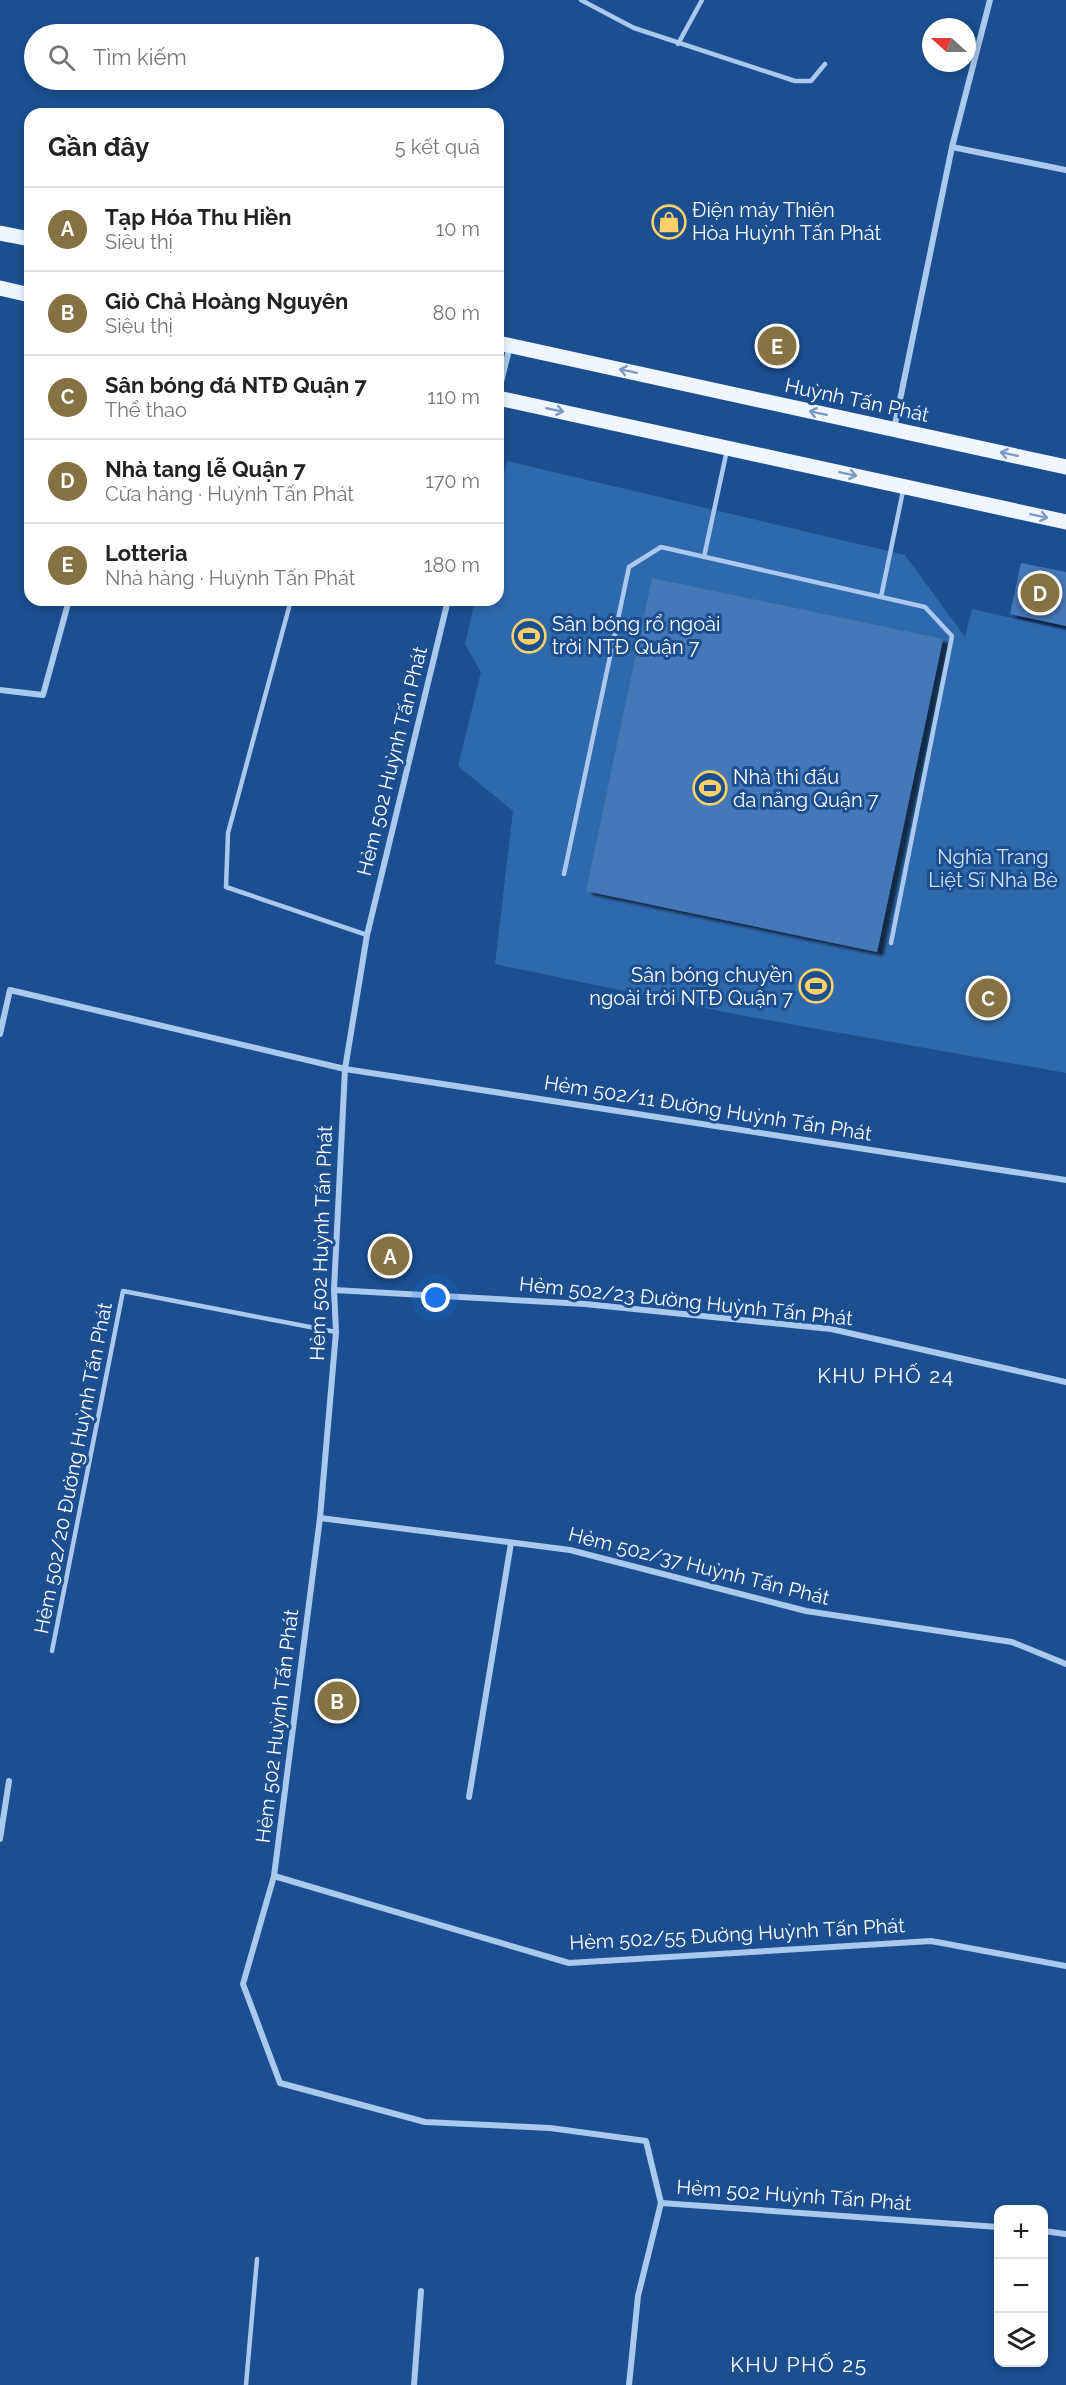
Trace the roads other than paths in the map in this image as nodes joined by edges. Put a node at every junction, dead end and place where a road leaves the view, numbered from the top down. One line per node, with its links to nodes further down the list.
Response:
1 (581, 0): 4 (lane)
2 (702, 0): 4 (lane)
3 (990, 0): 6 (street)
4 (678, 44): 5 (lane)
5 (825, 64)
6 (952, 147): 7 (street); 14 (street)
7 (1066, 170)
8 (0, 233): 9 (main road)
9 (24, 239)
10 (0, 288): 11 (main road)
11 (24, 294)
12 (504, 344): 14 (main road, Huỳnh Tấn Phát, one-way to 12)
13 (504, 397): 15 (main road, one-way to 15)
14 (894, 429): 16 (main road, Huỳnh Tấn Phát, one-way to 14)
15 (728, 447): 17 (main road, one-way to 17); 19 (lane)
16 (1066, 467)
17 (904, 486): 18 (main road, one-way to 18); 20 (lane)
18 (1066, 522)
19 (704, 557): 20 (lane); 25 (lane)
20 (881, 597): 27 (lane)
21 (67, 606): 24 (street)
22 (289, 606): 26 (lane)
23 (447, 606): 26 (street, Hẻm 502 Huỳnh Tấn Phát)
24 (0, 690)
25 (564, 874)
26 (367, 934): 29 (street, Hẻm 502 Huỳnh Tấn Phát)
27 (891, 943)
28 (0, 1034): 29 (street, Hẻm 502/11 Đường Huỳnh Tấn Phát)
29 (345, 1069): 30 (street, Hẻm 502/11 Đường Huỳnh Tấn Phát); 31 (street, Hẻm 502 Huỳnh Tấn Phát)
30 (1066, 1180)
31 (334, 1290): 32 (street, Hẻm 502 Huỳnh Tấn Phát); 33 (street, Hẻm 502/23 Đường Huỳnh Tấn Phát)
32 (336, 1332): 34 (street, Hẻm 502 Huỳnh Tấn Phát); 36 (lane, Hẻm 502/20 Đường Huỳnh Tấn Phát)
33 (1066, 1382)
34 (320, 1518): 35 (street, Hẻm 502/37 Huỳnh Tấn Phát); 41 (street, Hẻm 502 Huỳnh Tấn Phát)
35 (511, 1543): 37 (street, Hẻm 502/37 Huỳnh Tấn Phát); 39 (street)
36 (52, 1651)
37 (1066, 1664)
38 (9, 1782): 40 (street)
39 (470, 1797)
40 (0, 1839)
41 (274, 1876): 42 (street, Hẻm 502/55 Đường Huỳnh Tấn Phát); 43 (street, Hẻm 502 Huỳnh Tấn Phát)
42 (1066, 1966)
43 (661, 2203): 44 (street, Hẻm 502 Huỳnh Tấn Phát); 51 (street)
44 (994, 2227)
45 (1048, 2232): 46 (street)
46 (1066, 2234)
47 (257, 2259): 49 (lane)
48 (421, 2291): 50 (street)
49 (246, 2385)
50 (414, 2385)
51 (629, 2385)

